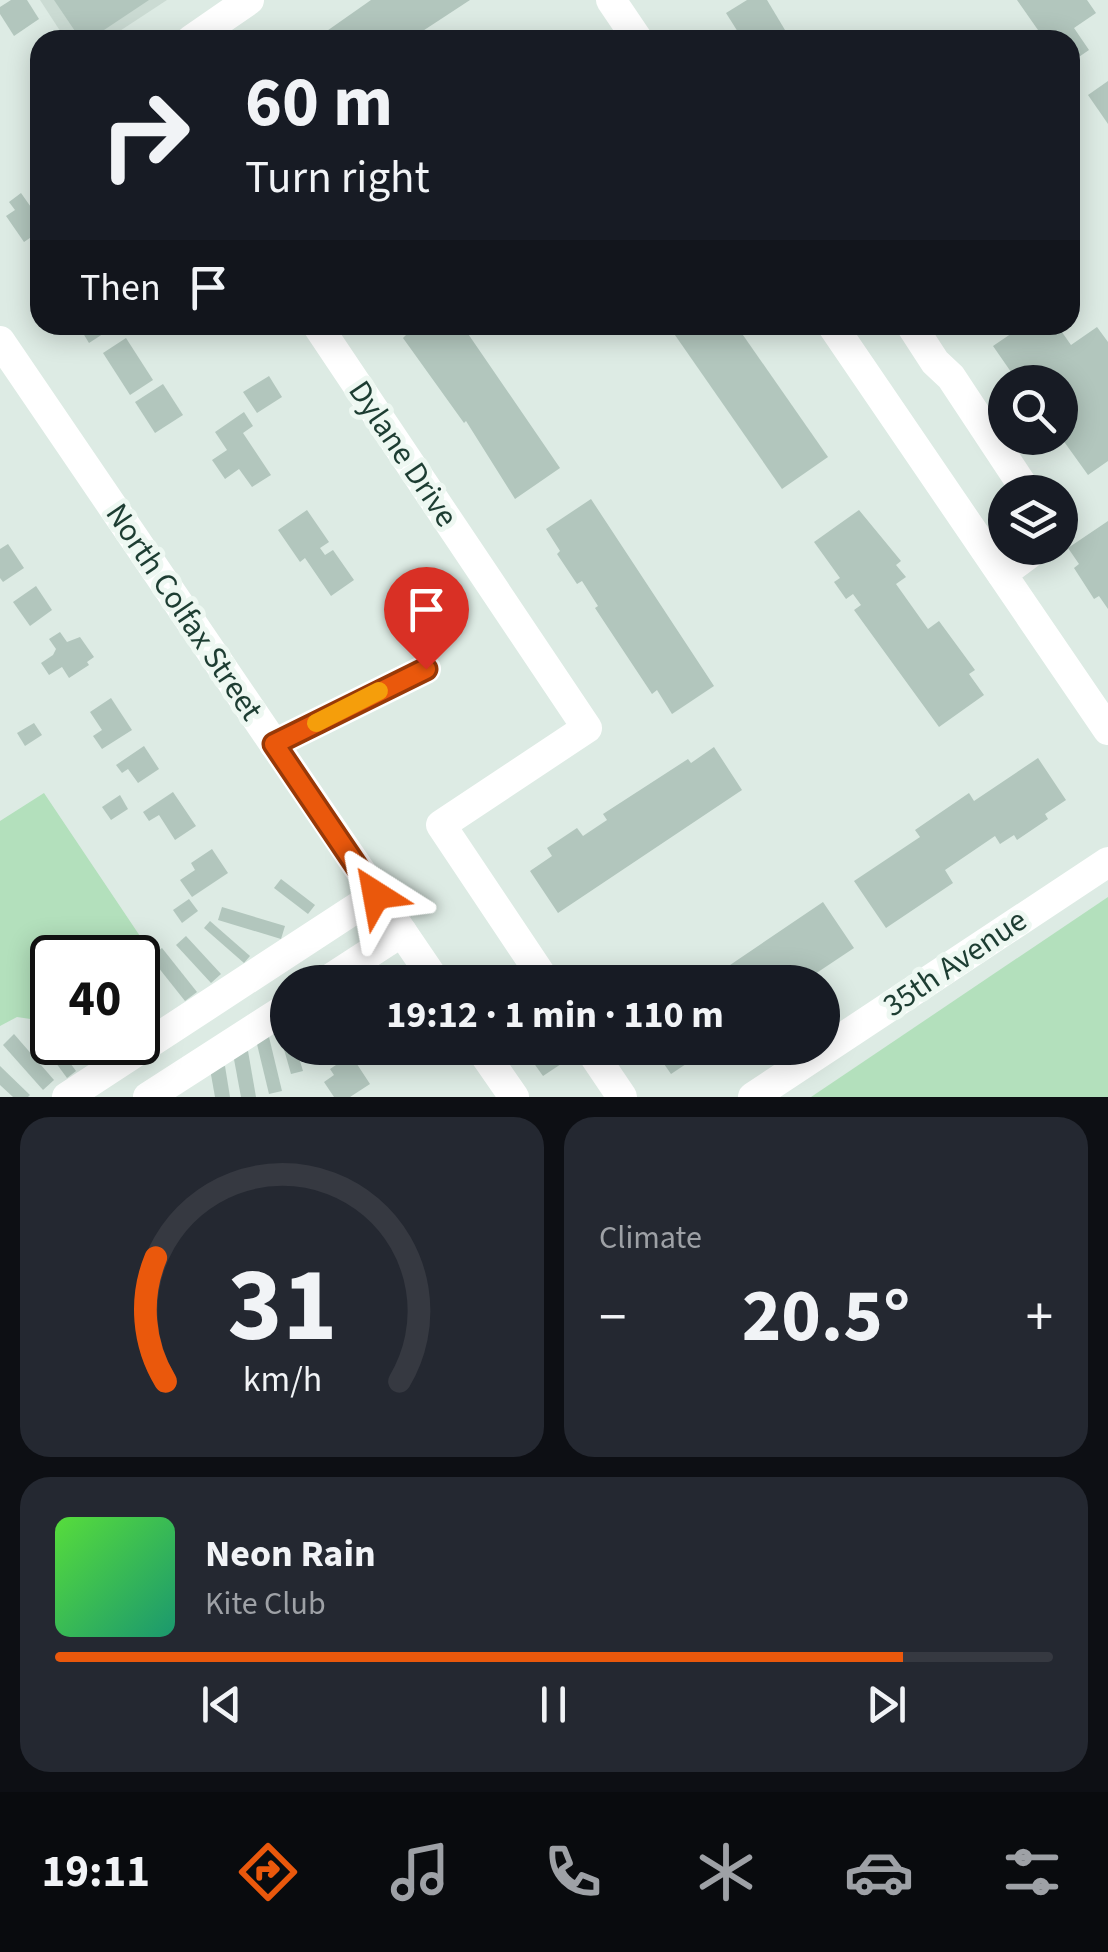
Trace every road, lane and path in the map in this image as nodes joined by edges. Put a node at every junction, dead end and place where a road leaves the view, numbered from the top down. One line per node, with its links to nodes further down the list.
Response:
1 (250, 0): 3 (street)
2 (611, 0): 4 (street)
3 (206, 30)
4 (631, 30)
5 (323, 335): 20 (street, Dylane Drive)
6 (839, 335): 11 (street)
7 (917, 335): 9 (street)
8 (0, 341): 14 (street, North Colfax Street)
9 (1016, 475)
10 (1014, 565): 11 (street)
11 (1002, 574): 13 (street)
12 (426, 669): 14 (street)
13 (1108, 730)
14 (274, 744): 16 (street, North Colfax Street)
15 (1108, 862): 28 (street, 35th Avenue)
16 (376, 895): 17 (street, North Colfax Street); 24 (street)
17 (402, 932): 18 (street); 19 (street, North Colfax Street)
18 (351, 965)
19 (424, 965)
20 (535, 965)
21 (270, 1018): 25 (street)
22 (492, 1065): 26 (street)
23 (600, 1065): 27 (street)
24 (66, 1097)
25 (148, 1097)
26 (514, 1097)
27 (622, 1097)
28 (753, 1097)

